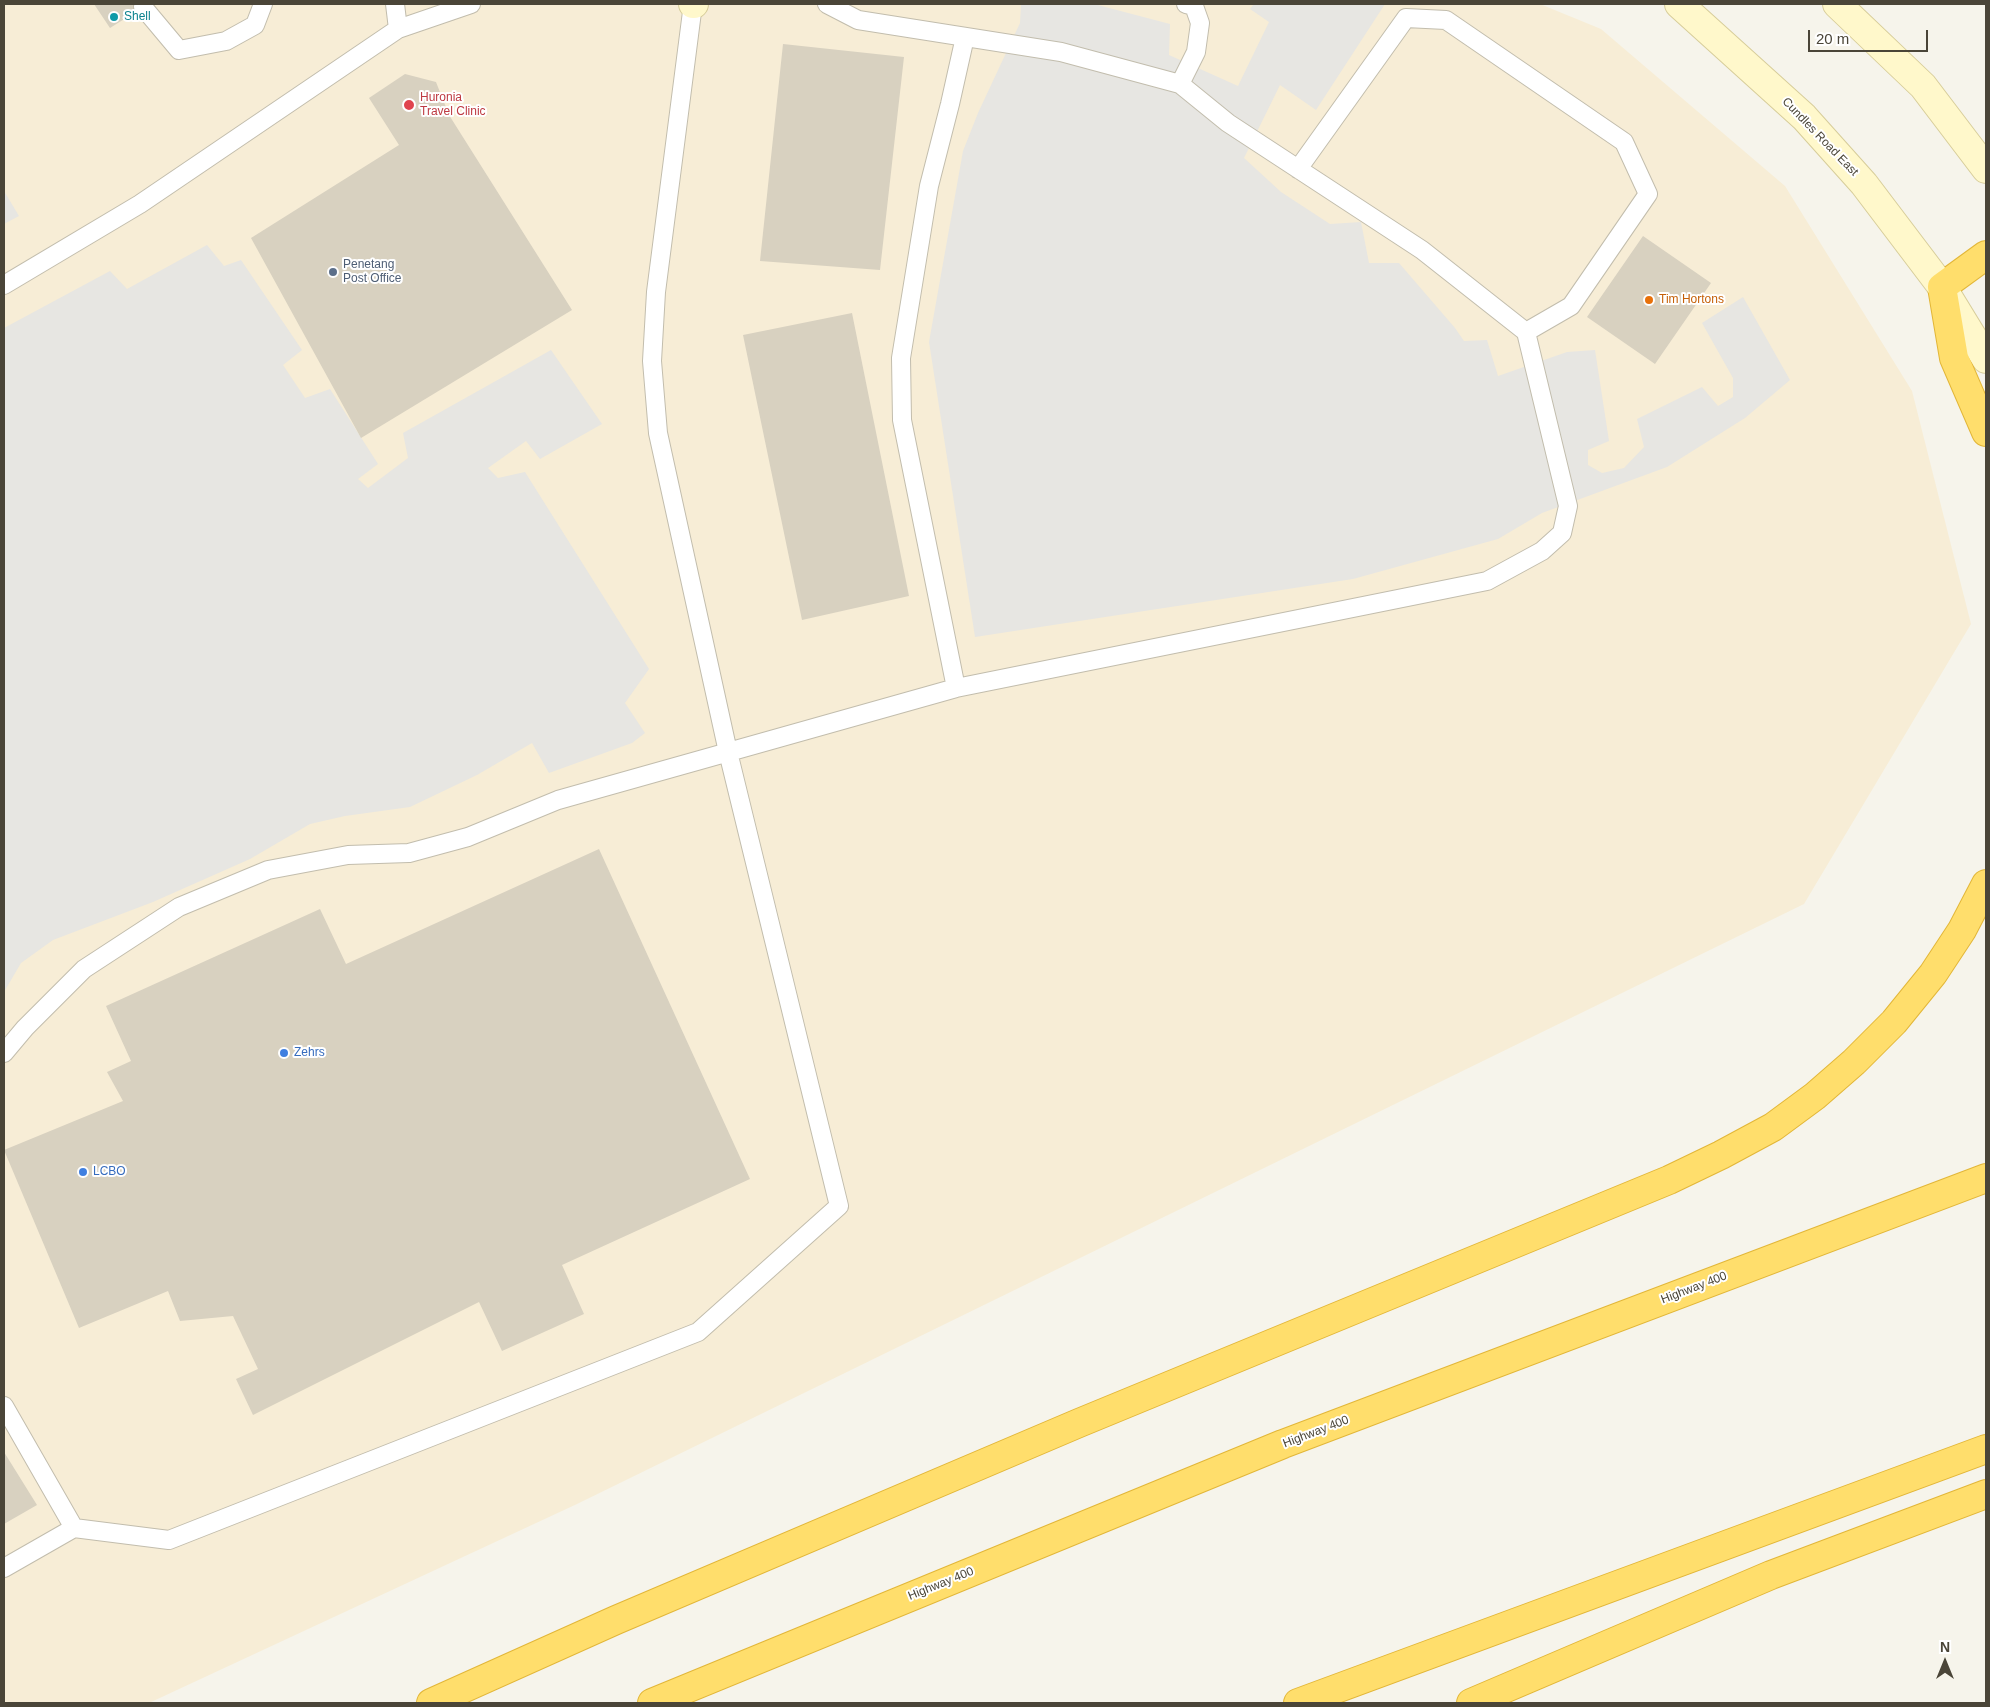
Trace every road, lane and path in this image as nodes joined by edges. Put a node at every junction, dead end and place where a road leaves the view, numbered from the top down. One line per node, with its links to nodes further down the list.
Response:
1 (263, 4): 9 (lane)
2 (395, 4): 10 (lane)
3 (471, 4): 10 (lane)
4 (693, 4): 22 (lane)
5 (826, 4): 11 (lane)
6 (1186, 4): 12 (lane)
7 (1679, 4): 17 (main road, Cundles Road East)
8 (1837, 4): 13 (main road)
9 (143, 7)
10 (398, 29): 16 (lane)
11 (965, 38): 12 (lane); 21 (lane)
12 (1180, 84): 14 (lane)
13 (1986, 169)
14 (1298, 170): 18 (lane); 18 (lane)
15 (1986, 256): 17 (highway)
16 (4, 285)
17 (1942, 287): 19 (main road, Cundles Road East); 20 (highway)
18 (1526, 332): 21 (lane)
19 (1986, 359)
20 (1986, 432)
21 (956, 688): 22 (lane)
22 (728, 752): 24 (lane); 29 (lane)
23 (1986, 884): 31 (highway)
24 (4, 1053)
25 (1982, 1179): 32 (highway, Highway 400)
26 (4, 1406): 29 (lane)
27 (1986, 1449): 33 (highway)
28 (1986, 1494): 34 (highway)
29 (74, 1528): 30 (lane)
30 (4, 1568)
31 (432, 1703)
32 (652, 1703)
33 (1298, 1703)
34 (1471, 1703)

